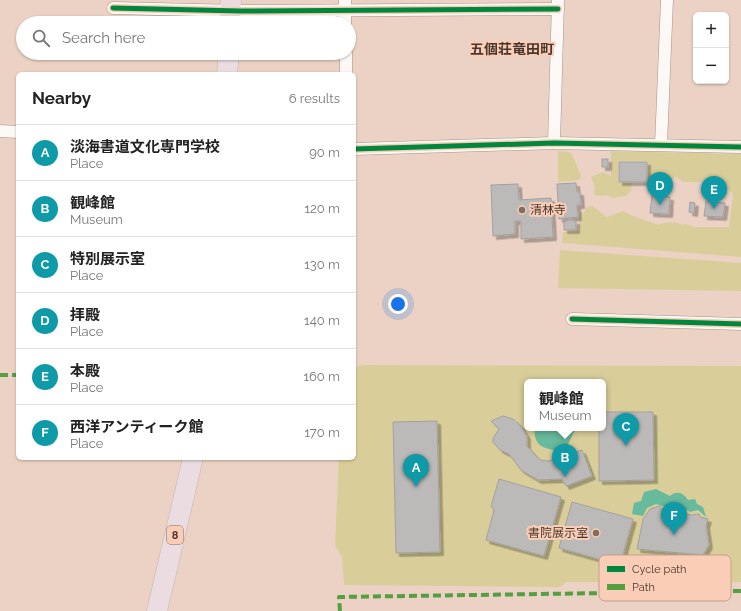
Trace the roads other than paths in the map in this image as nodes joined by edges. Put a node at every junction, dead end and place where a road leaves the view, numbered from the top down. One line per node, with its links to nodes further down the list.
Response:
1 (667, 0): 13 (street)
2 (558, 5): 5 (street); 12 (street)
3 (113, 8): 4 (street)
4 (231, 11): 5 (street)
5 (345, 11)
6 (228, 60): 8 (highway)
7 (346, 60): 9 (street)
8 (228, 72)
9 (346, 72)
10 (0, 131): 11 (street)
11 (16, 132)
12 (554, 143): 13 (street); 15 (street)
13 (661, 145): 14 (street)
14 (741, 147)
15 (356, 149)
16 (572, 319): 17 (street)
17 (741, 324)
18 (193, 460): 19 (highway, 8)
19 (157, 611)

